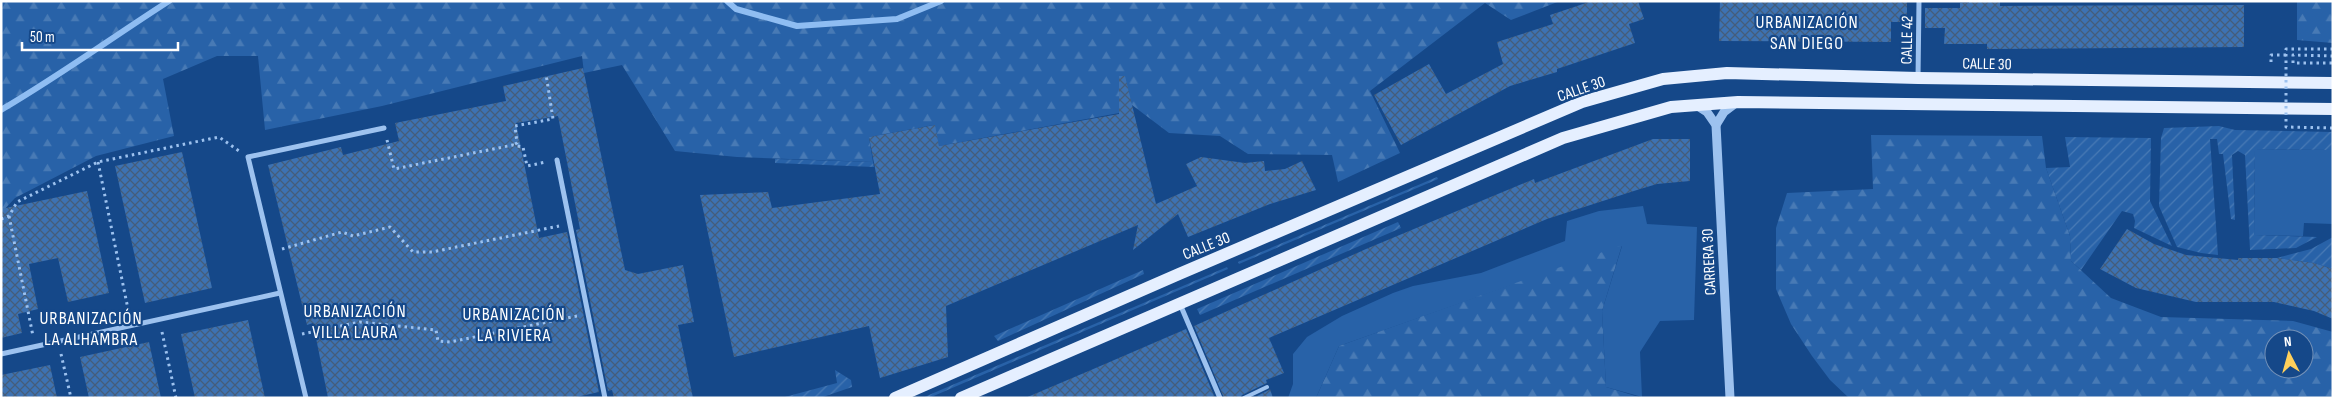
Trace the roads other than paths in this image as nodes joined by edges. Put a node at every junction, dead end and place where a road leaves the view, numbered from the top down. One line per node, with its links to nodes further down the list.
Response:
1 (1919, 1): 2 (street, CALLE 42)
2 (1918, 78): 3 (main road, CALLE 30); 16 (main road, CALLE 30)
3 (2333, 83)
4 (1738, 102): 5 (main road); 6 (main road); 7 (street)
5 (1694, 104): 7 (street); 11 (main road)
6 (2333, 109)
7 (1716, 125): 20 (street, CARRERA 30)
8 (384, 128): 10 (street)
9 (557, 160): 15 (street)
10 (280, 293): 12 (street); 14 (street)
11 (1180, 303): 17 (main road); 18 (street)
12 (1, 354)
13 (1268, 387): 19 (lane)
14 (306, 398)
15 (605, 398)
16 (896, 398)
17 (961, 398)
18 (1220, 398)
19 (1244, 398)
20 (1730, 398)

